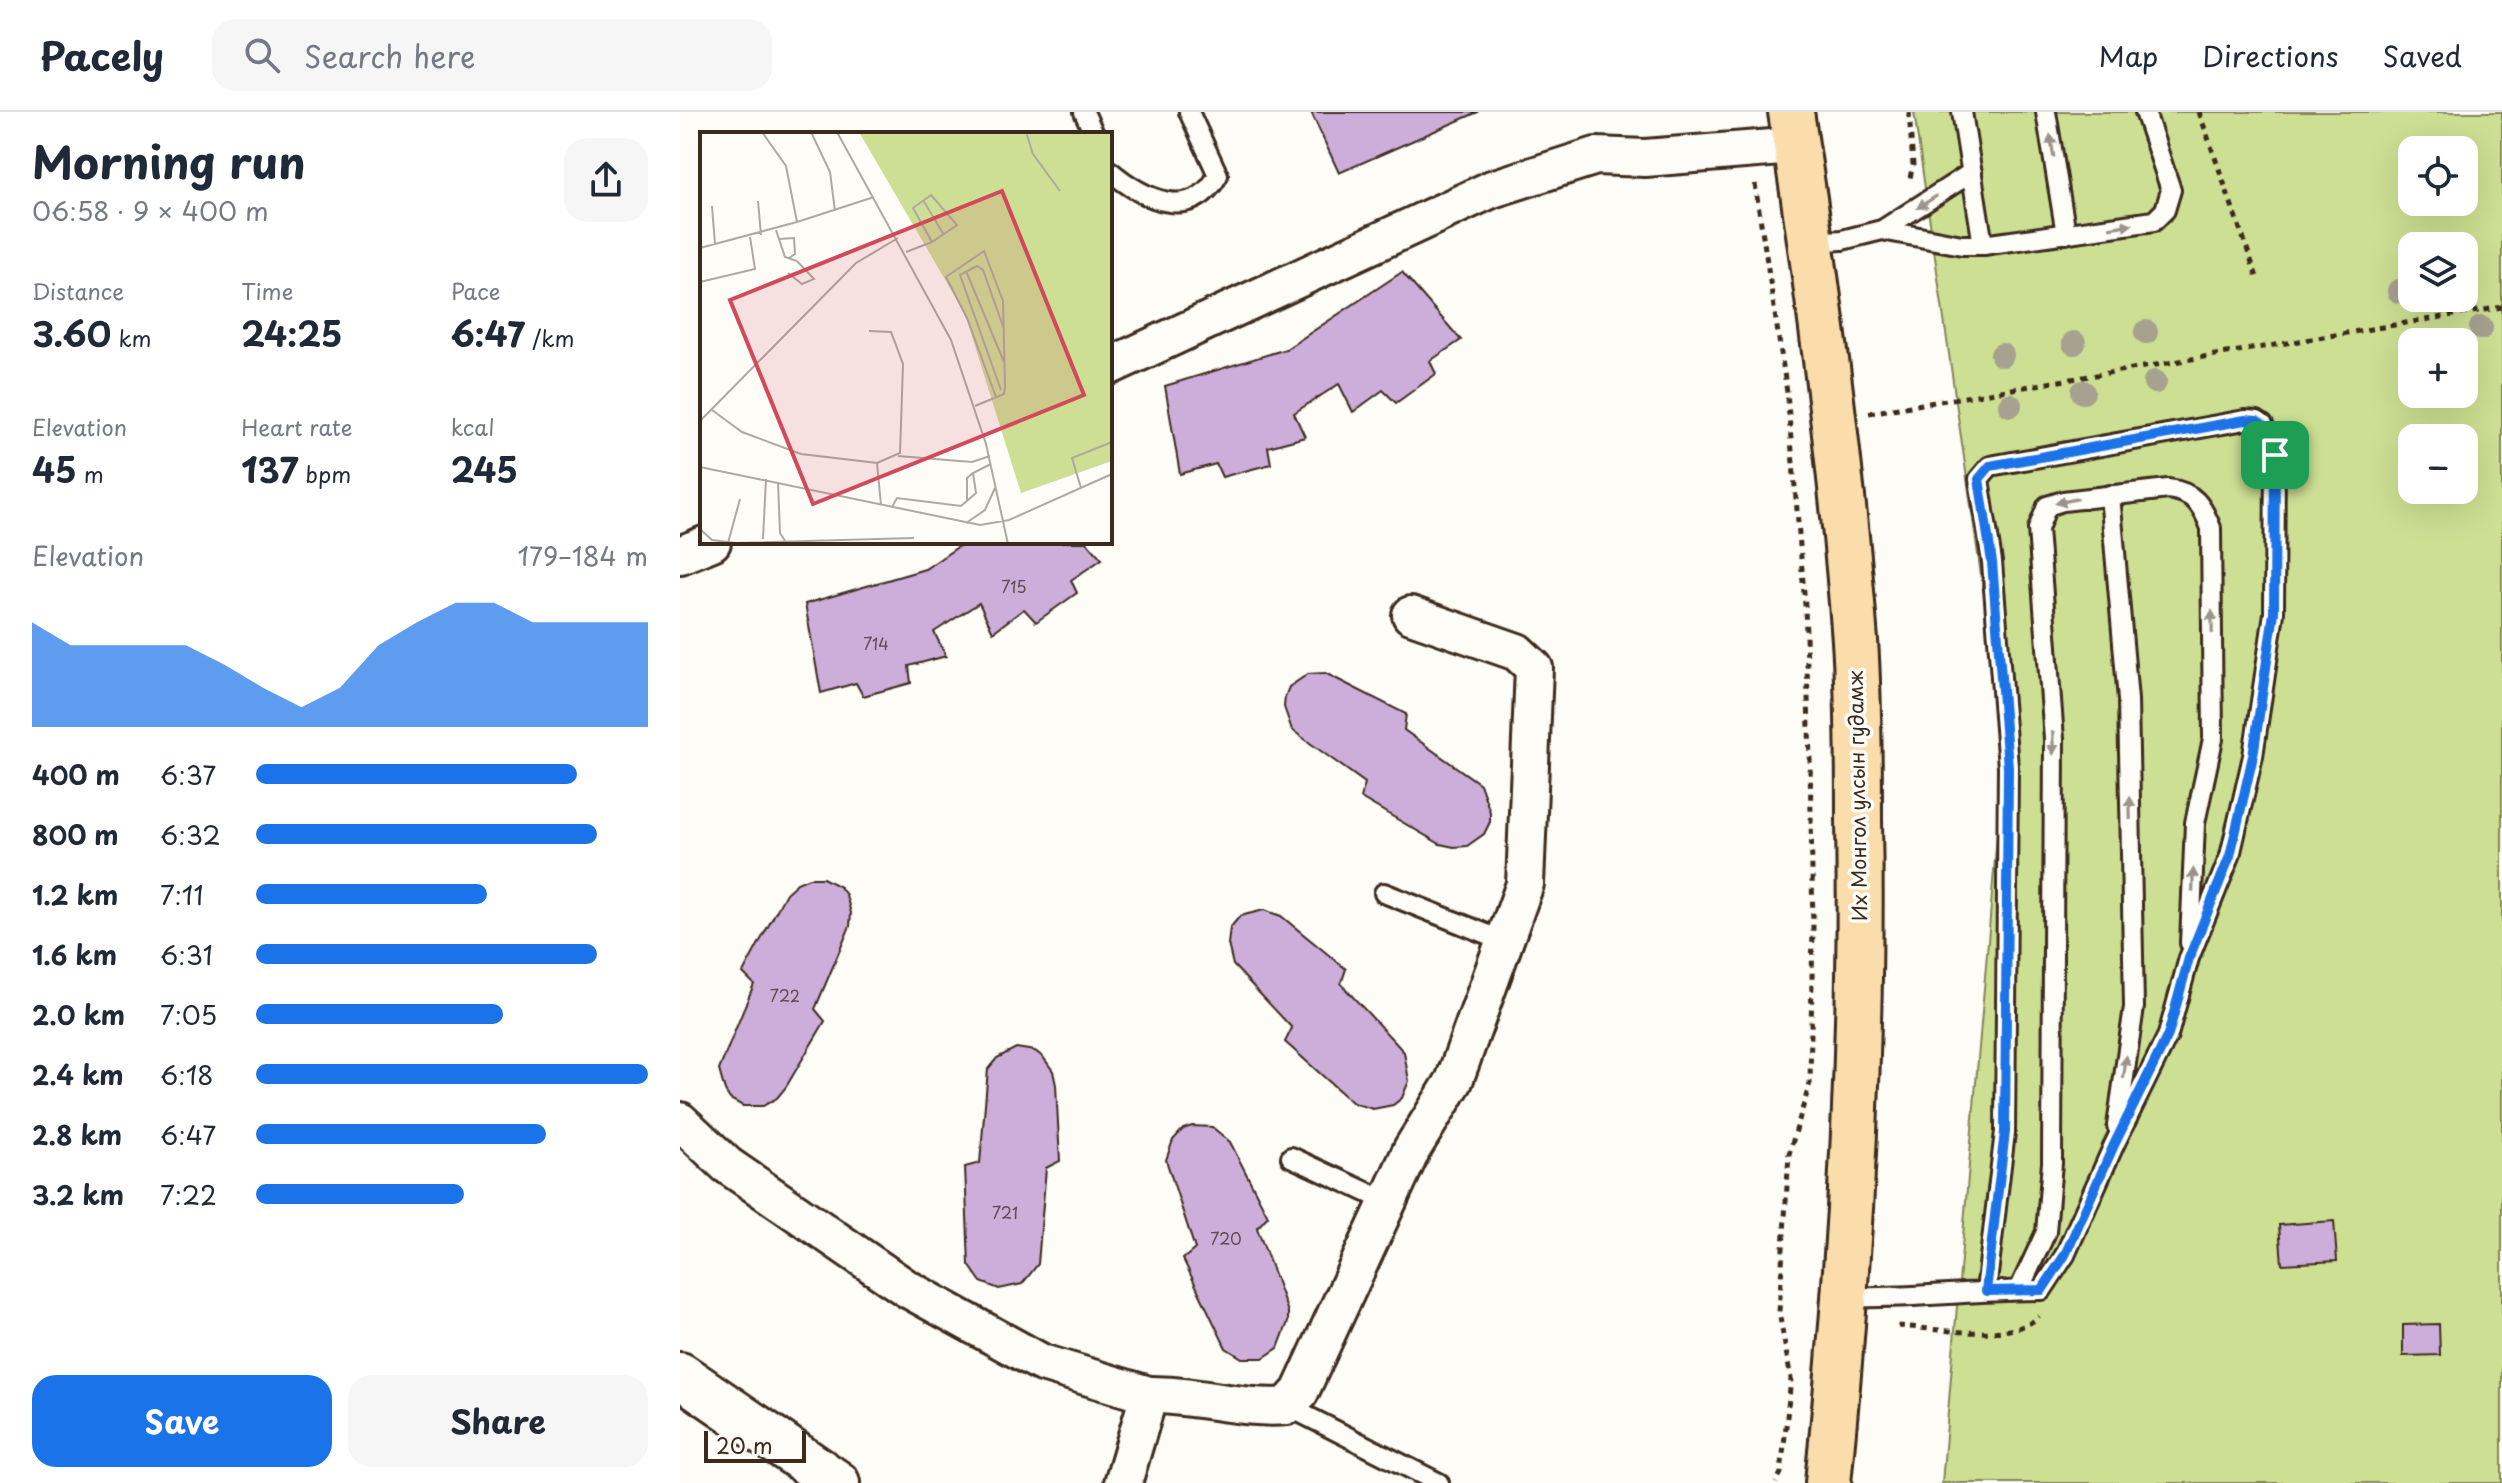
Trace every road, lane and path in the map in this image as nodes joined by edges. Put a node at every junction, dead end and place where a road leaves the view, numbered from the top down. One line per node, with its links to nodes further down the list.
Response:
1 (1084, 112): 9 (lane)
2 (1189, 112): 11 (lane)
3 (1909, 112): 13 (path)
4 (1962, 112): 12 (lane)
5 (2046, 112): 15 (lane, one-way to 5)
6 (2145, 112): 15 (lane, one-way to 6)
7 (2199, 112): 18 (path)
8 (1793, 129): 10 (street); 16 (main road, Их Монгол улсын гудамж)
9 (1093, 132)
10 (1750, 150): 20 (street); 42 (path)
11 (1112, 172)
12 (1972, 172): 14 (lane, one-way to 14); 17 (lane)
13 (1906, 189)
14 (1882, 230): 16 (lane); 17 (lane)
15 (2066, 234): 17 (lane)
16 (1809, 242): 35 (main road, Их Монгол улсын гудамж)
17 (1983, 245)
18 (2258, 280)
19 (2502, 307): 21 (path)
20 (1112, 365)
21 (1865, 414)
22 (2110, 495): 28 (lane, one-way to 22); 30 (lane, one-way to 22); 33 (lane, one-way to 33)
23 (707, 544): 24 (street)
24 (680, 555)
25 (1411, 615): 27 (street)
26 (1384, 893): 27 (lane)
27 (1504, 941): 32 (street)
28 (2189, 958): 30 (lane); 34 (lane)
29 (680, 1121): 37 (street)
30 (2114, 1145): 33 (lane)
31 (1291, 1157): 32 (lane)
32 (1388, 1202): 38 (street)
33 (2019, 1290): 34 (lane)
34 (1986, 1291): 35 (lane)
35 (1845, 1297): 43 (main road, Их Монгол улсын гудамж)
36 (680, 1375): 39 (street)
37 (1149, 1395): 38 (street); 40 (street)
38 (1287, 1406): 41 (lane)
39 (837, 1483)
40 (1123, 1483)
41 (1439, 1483)
42 (1776, 1483)
43 (1828, 1483)

